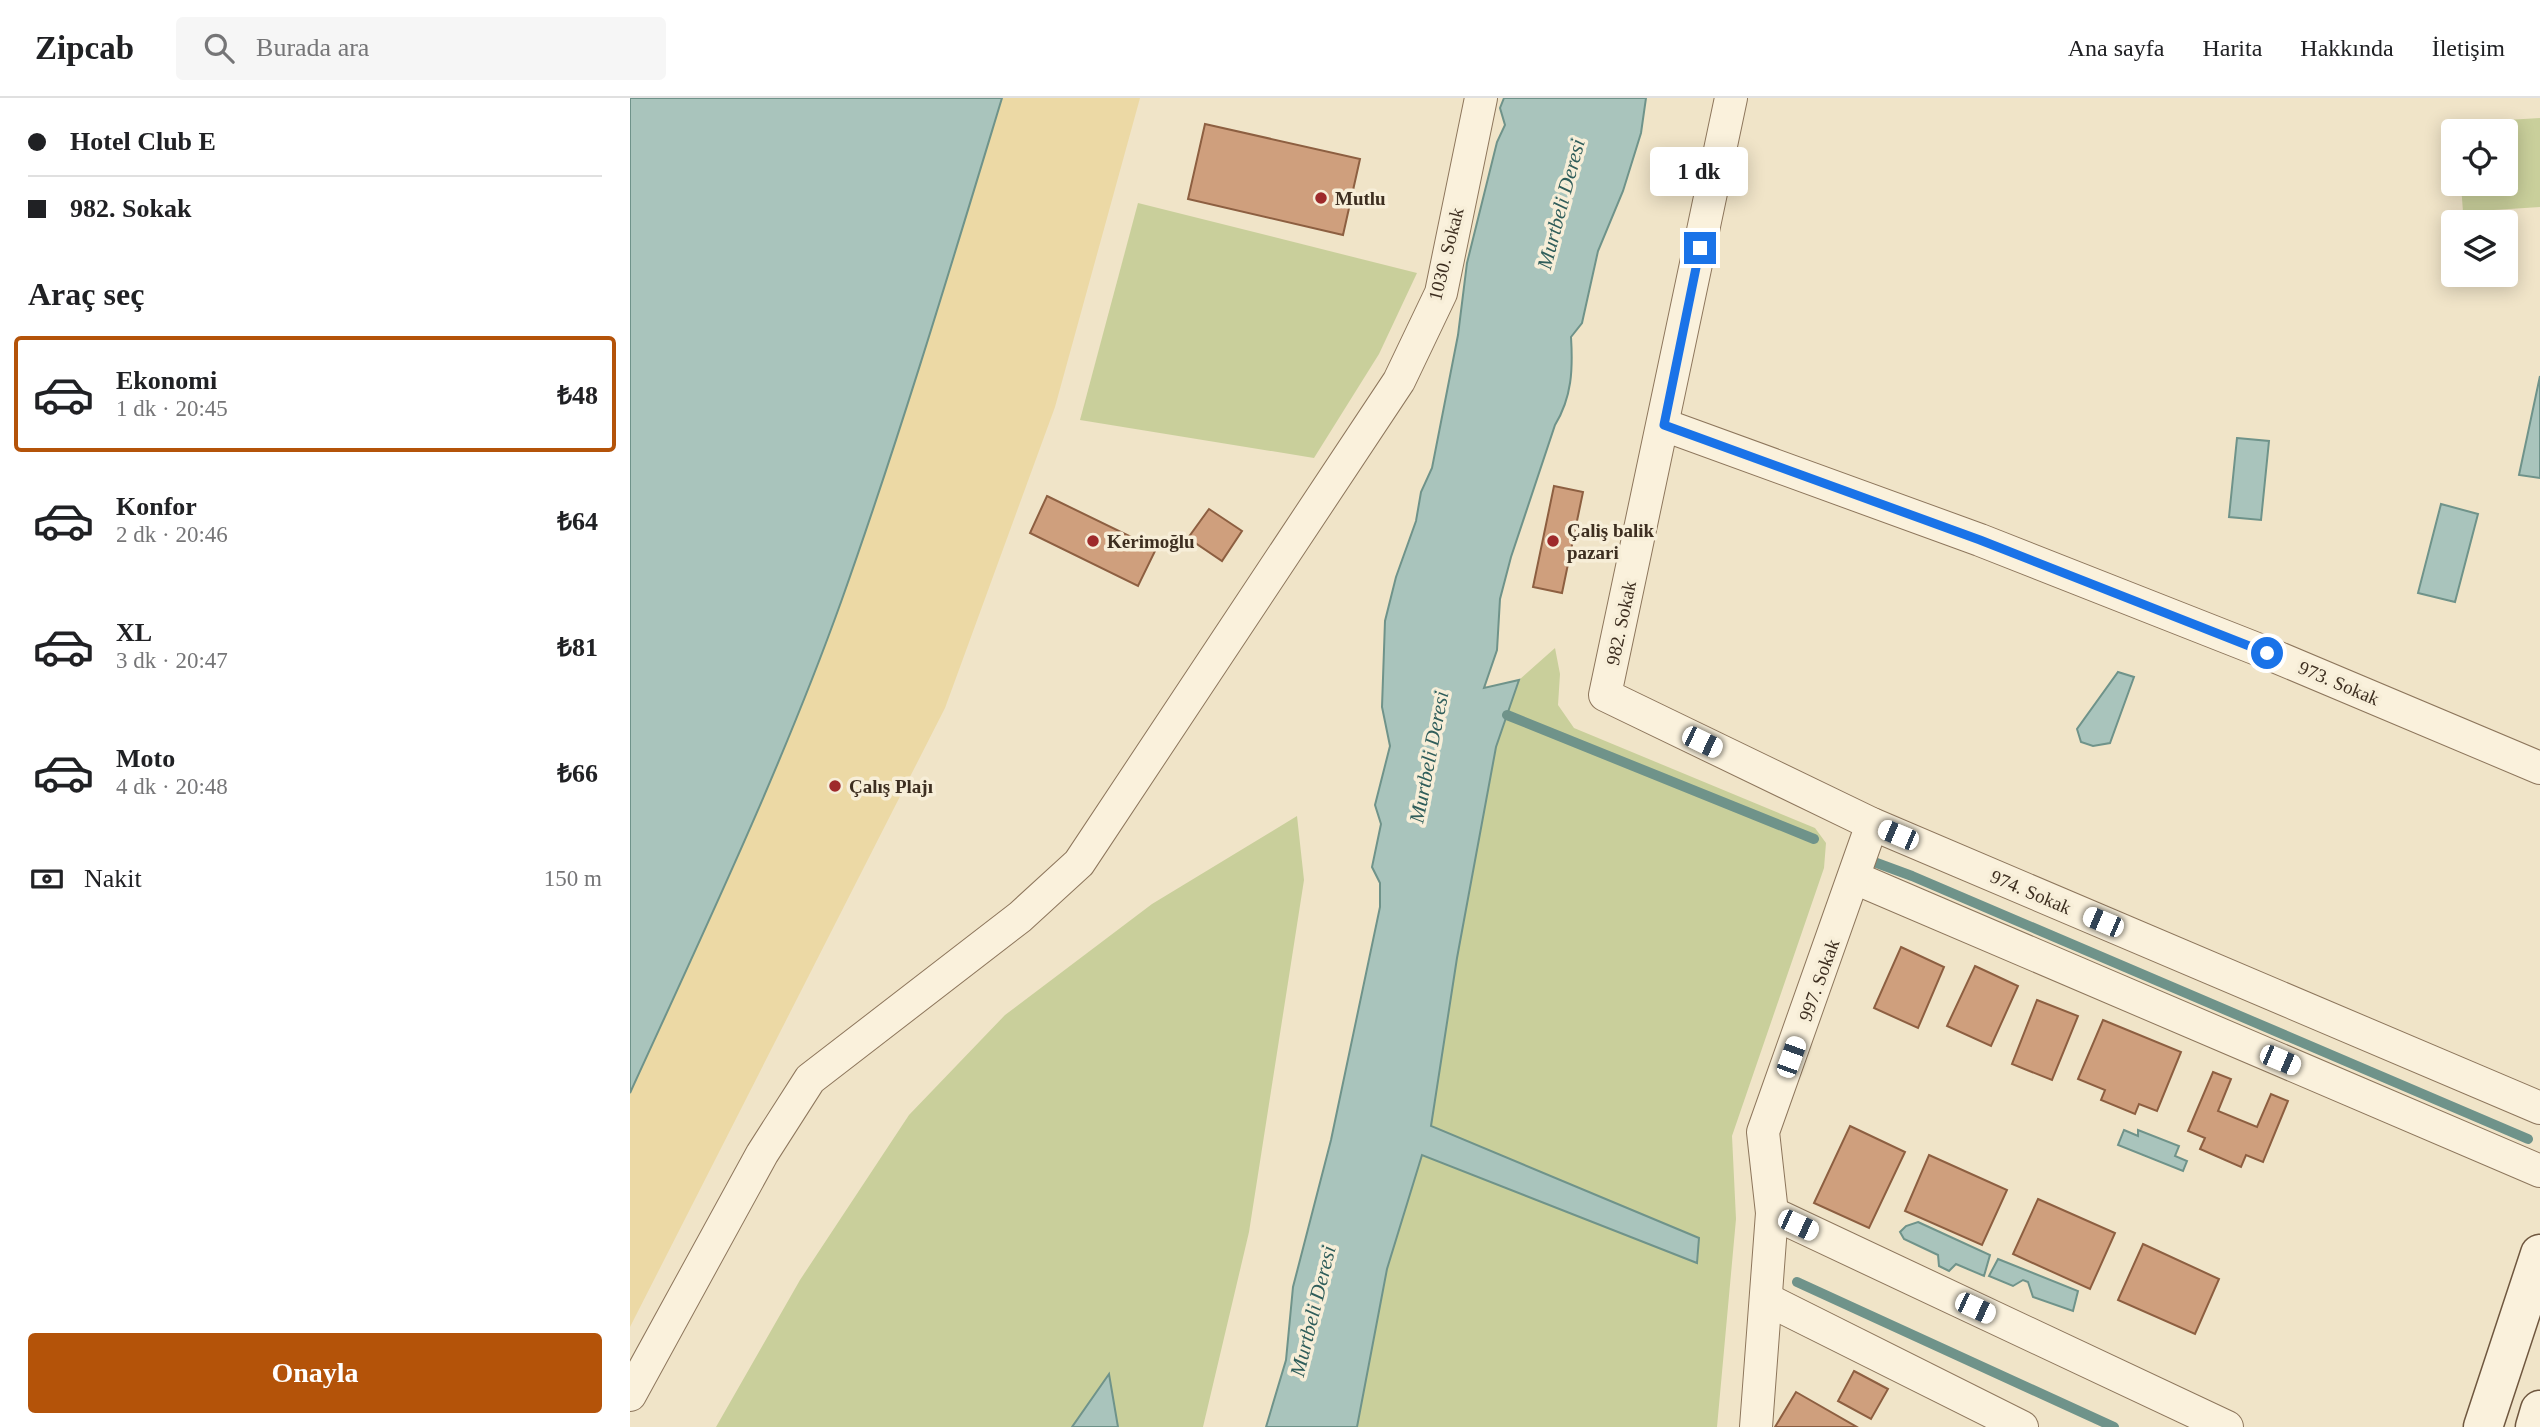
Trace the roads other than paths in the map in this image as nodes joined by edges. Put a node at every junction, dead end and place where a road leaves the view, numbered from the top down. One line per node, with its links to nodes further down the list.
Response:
1 (1481, 98): 13 (street, 1030. Sokak)
2 (1731, 98): 3 (street, 982. Sokak)
3 (1664, 425): 4 (street, 982. Sokak); 5 (street, 973. Sokak)
4 (1605, 695): 6 (street, 974. Sokak)
5 (2540, 768)
6 (1872, 824): 7 (street, 997. Sokak); 8 (street, 974. Sokak)
7 (1855, 878): 9 (street); 10 (street, 997. Sokak)
8 (2540, 1108)
9 (2540, 1171)
10 (1772, 1213): 12 (street, 997. Sokak); 17 (street)
11 (2540, 1254): 18 (main road)
12 (1766, 1299): 15 (street, 997. Sokak); 16 (street)
13 (630, 1395)
14 (2540, 1410): 19 (main road)
15 (1756, 1427)
16 (2022, 1427)
17 (2227, 1427)
18 (2483, 1427)
19 (2535, 1427)

